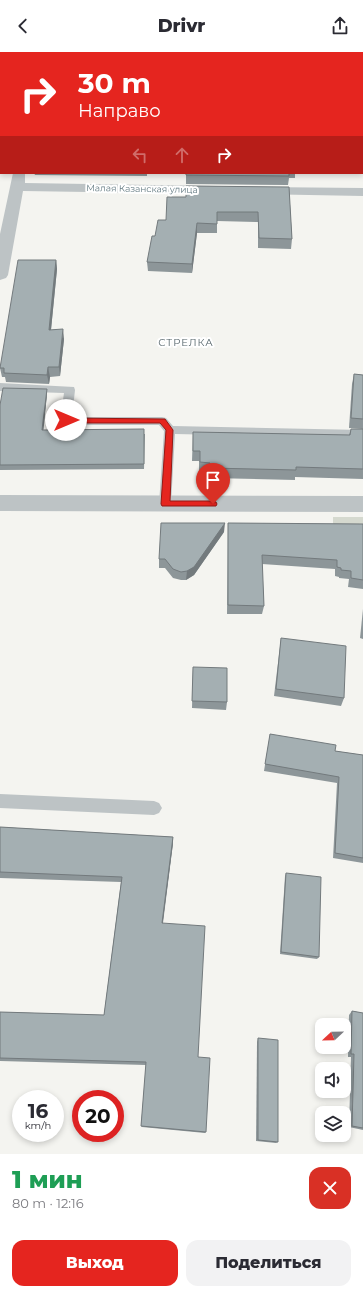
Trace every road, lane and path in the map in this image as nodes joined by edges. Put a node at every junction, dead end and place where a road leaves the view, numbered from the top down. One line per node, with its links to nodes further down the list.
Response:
1 (18, 180): 2 (street, Малая Казанская улица); 5 (street)
2 (231, 190)
3 (246, 190): 4 (street)
4 (363, 192)
5 (0, 275)
6 (0, 387): 7 (lane)
7 (170, 430): 8 (lane); 10 (lane)
8 (363, 434)
9 (0, 503): 10 (street)
10 (165, 504): 11 (street)
11 (363, 504)
12 (0, 801): 13 (lane)
13 (154, 808)

